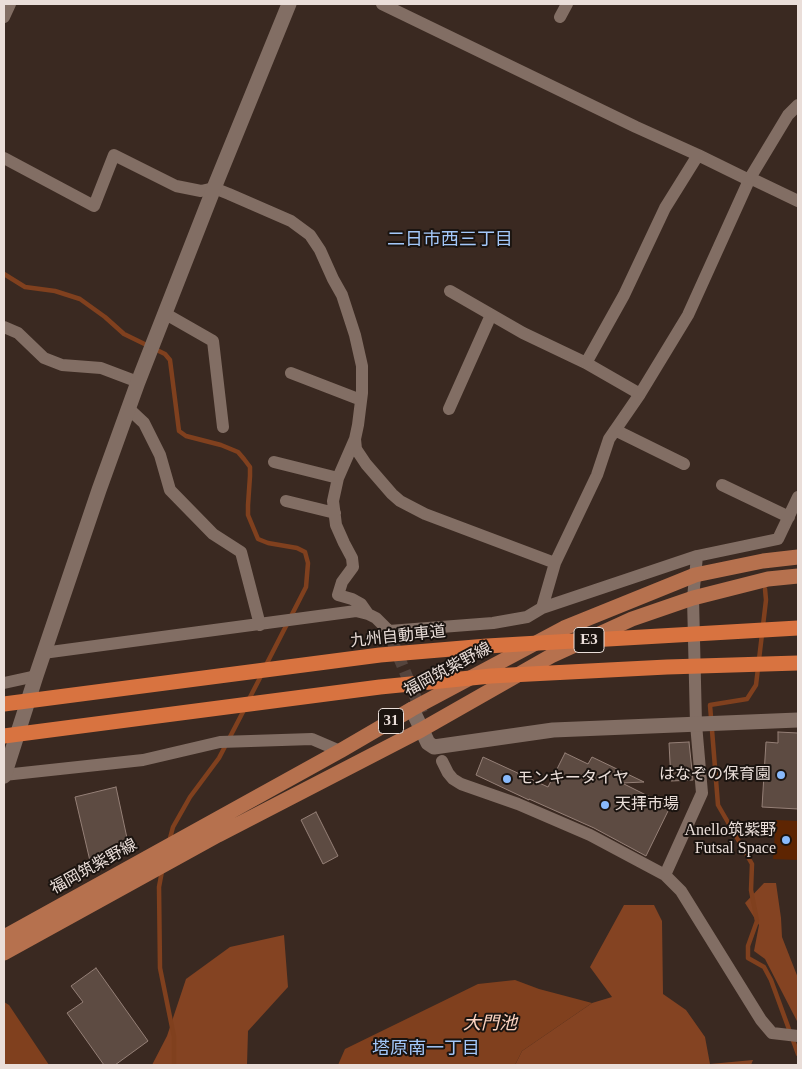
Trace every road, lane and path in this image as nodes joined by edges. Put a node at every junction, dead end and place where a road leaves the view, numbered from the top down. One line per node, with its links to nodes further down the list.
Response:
1 (10, 4): 5 (street)
2 (289, 4): 11 (street)
3 (382, 4): 8 (street)
4 (566, 4): 6 (street)
5 (4, 17)
6 (560, 17)
7 (798, 105): 10 (street)
8 (698, 155): 10 (street); 17 (street)
9 (4, 158): 11 (street)
10 (749, 179): 12 (street); 20 (street)
11 (214, 188): 14 (street); 21 (street)
12 (798, 201)
13 (450, 291): 15 (street)
14 (164, 313): 19 (street); 24 (street)
15 (491, 315): 17 (street); 23 (street)
16 (4, 327): 19 (street)
17 (586, 363): 20 (street)
18 (291, 372): 21 (street)
19 (138, 382): 22 (street)
20 (640, 394): 25 (street)
21 (361, 400): 26 (street)
22 (128, 408): 43 (street); 45 (street)
23 (449, 409)
24 (222, 427)
25 (615, 430): 28 (street); 37 (street)
26 (355, 439): 29 (street); 37 (street)
27 (274, 462): 29 (street)
28 (684, 464)
29 (338, 478): 33 (street)
30 (722, 485): 34 (street)
31 (798, 497): 34 (street)
32 (286, 501): 33 (street)
33 (335, 514): 42 (street)
34 (789, 517): 35 (street)
35 (697, 556): 38 (street); 41 (street)
36 (798, 557): 38 (main road, 福岡筑紫野線 / 31)
37 (555, 563): 41 (street)
38 (695, 575): 40 (street); 50 (main road, 福岡筑紫野線 / 31)
39 (798, 576): 40 (main road, 福岡筑紫野線 / 31)
40 (693, 598): 52 (street); 53 (main road, 福岡筑紫野線 / 31)
41 (542, 608): 42 (street)
42 (368, 614): 43 (street)
43 (260, 625): 45 (street)
44 (798, 628): 49 (highway, 九州自動車道 / E3)
45 (43, 653): 47 (street)
46 (798, 664): 54 (highway, E3)
47 (36, 676): 48 (street); 56 (street)
48 (4, 683)
49 (4, 704)
50 (412, 709): 53 (street); 55 (main road, 福岡筑紫野線 / 31)
51 (798, 720): 52 (street)
52 (696, 724): 53 (street); 59 (street)
53 (421, 730): 61 (main road, 福岡筑紫野線 / 31)
54 (4, 736)
55 (340, 751): 58 (street); 60 (main road, 福岡筑紫野線 / 31)
56 (6, 759): 58 (street)
57 (442, 761): 59 (street)
58 (4, 776)
59 (665, 875): 62 (street)
60 (4, 937)
61 (4, 953)
62 (798, 1036)

